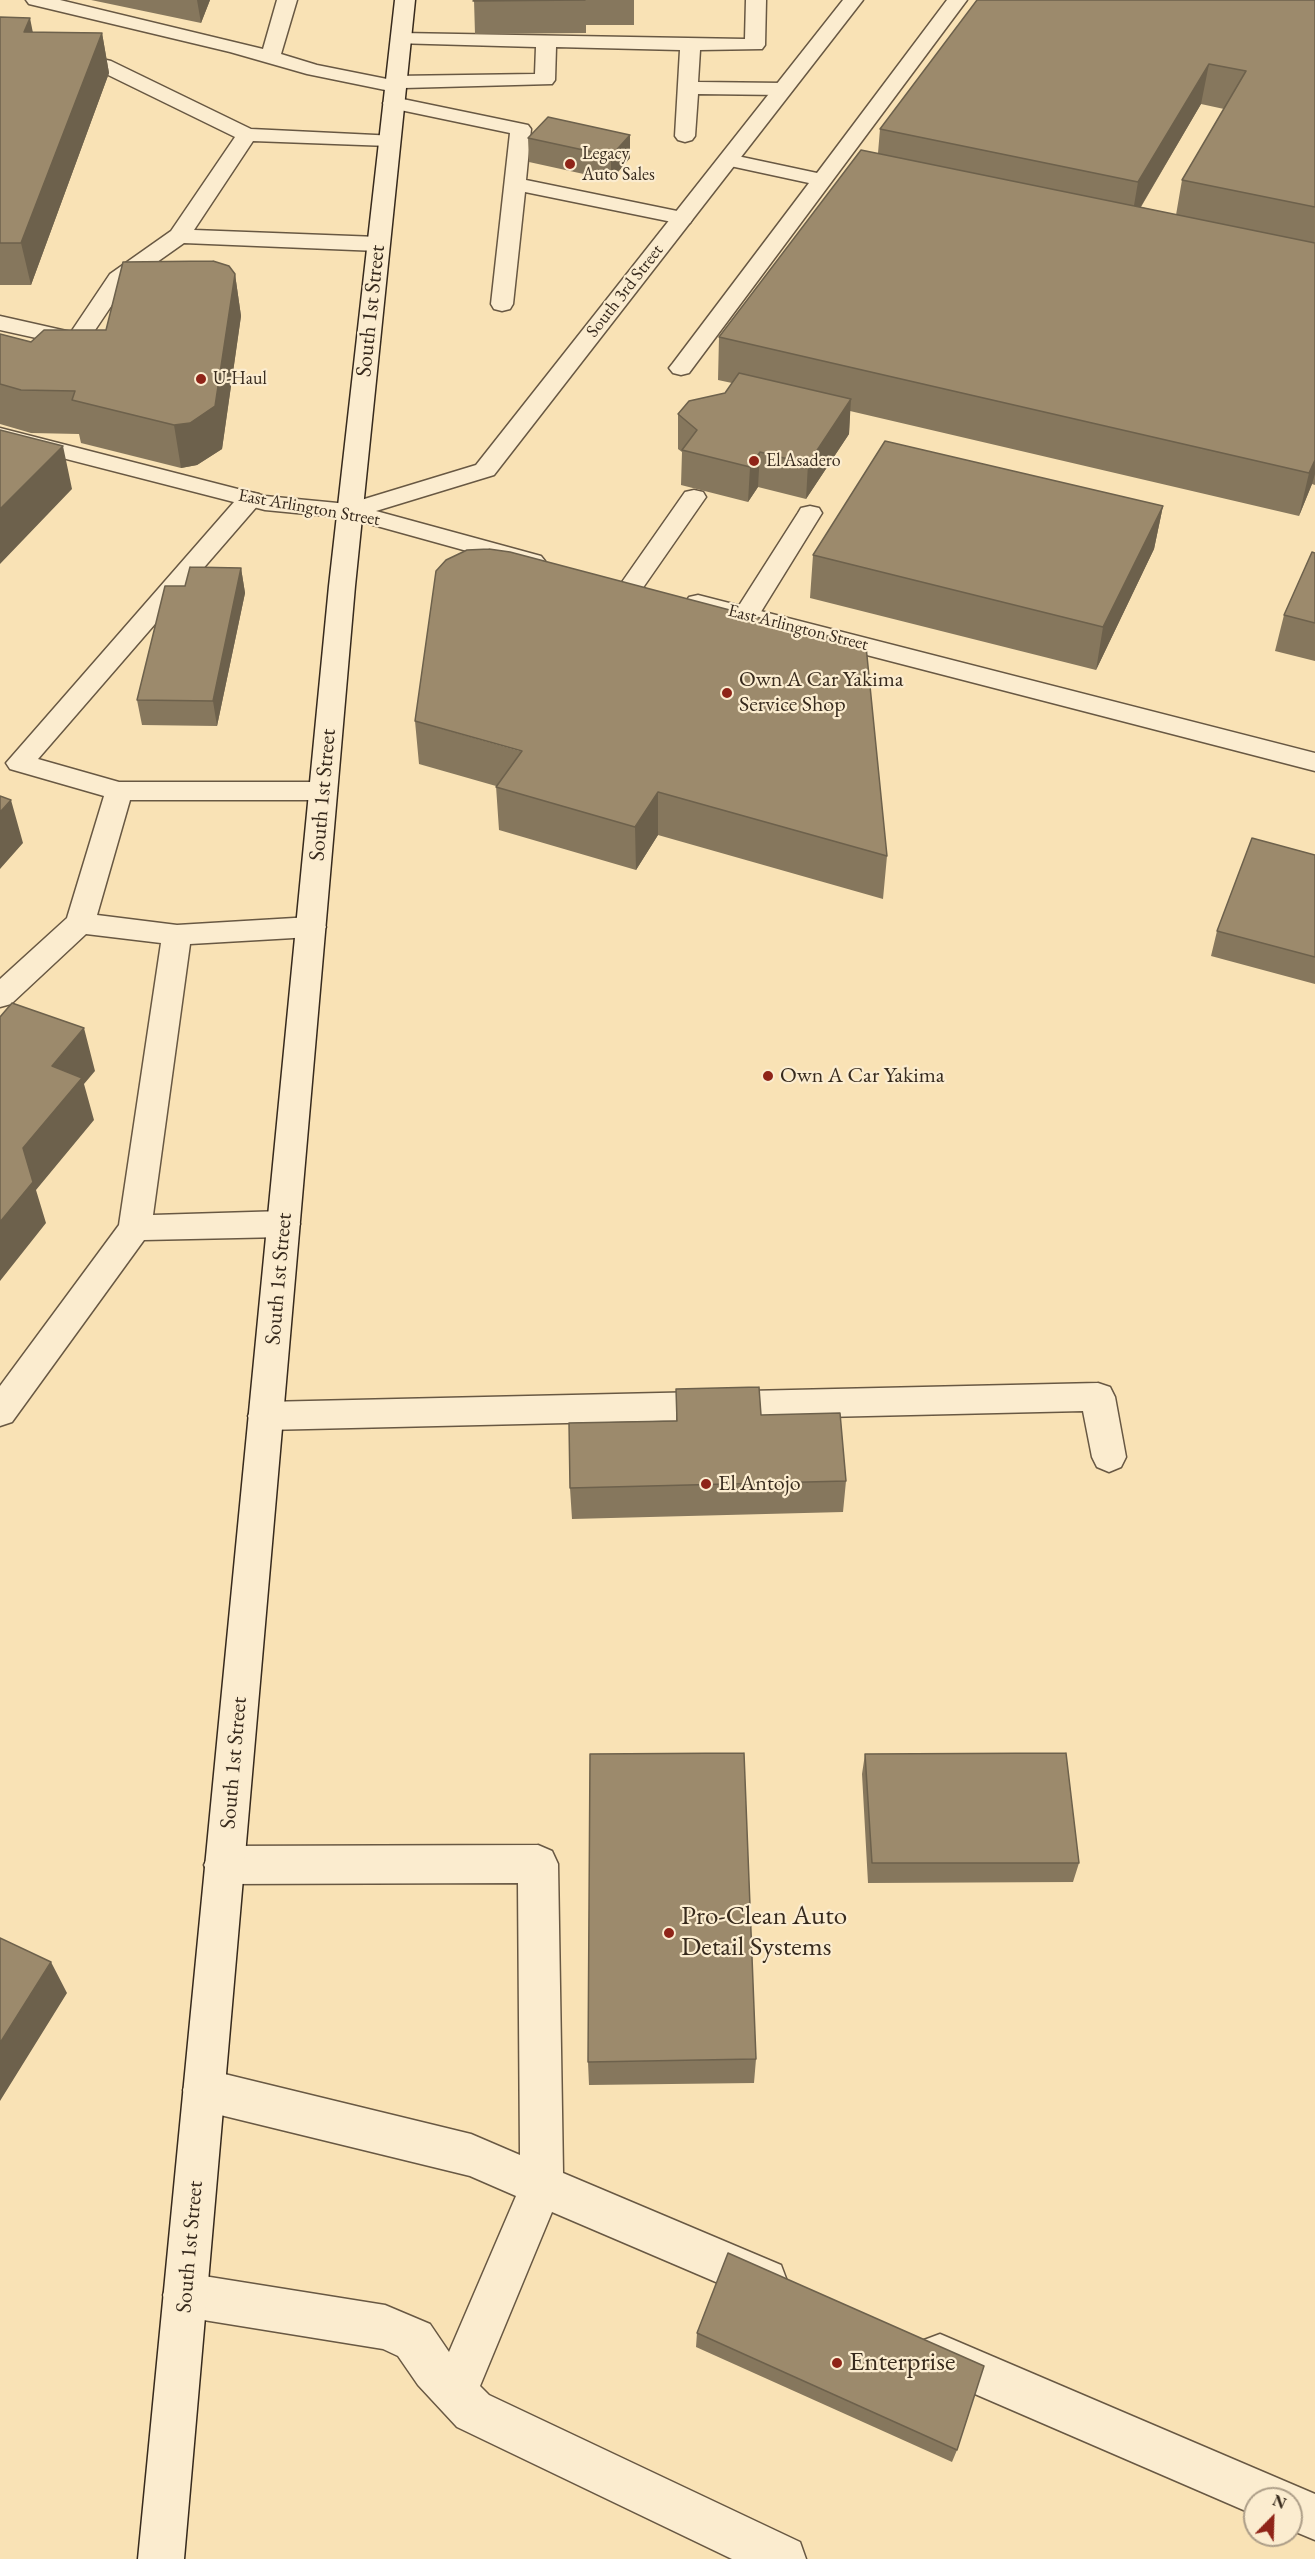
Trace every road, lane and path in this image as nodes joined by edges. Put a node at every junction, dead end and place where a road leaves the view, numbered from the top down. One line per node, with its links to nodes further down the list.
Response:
1 (36, 0): 11 (main road)
2 (287, 0): 11 (main road)
3 (405, 0): 7 (main road, South 1st Street)
4 (756, 0): 10 (main road)
5 (853, 0): 13 (main road, South 3rd Street)
6 (957, 0): 19 (main road)
7 (401, 39): 9 (main road); 14 (main road, South 1st Street)
8 (0, 42): 15 (main road)
9 (546, 42): 10 (main road); 14 (main road)
10 (690, 44): 12 (main road)
11 (270, 57): 14 (main road)
12 (688, 88): 13 (main road); 16 (main road)
13 (783, 89): 18 (main road, South 3rd Street)
14 (395, 90): 17 (main road, South 1st Street); 20 (main road)
15 (247, 135): 17 (main road); 22 (main road)
16 (685, 136)
17 (389, 140): 23 (main road, South 1st Street)
18 (728, 160): 19 (main road); 21 (main road, South 3rd Street)
19 (822, 180): 26 (main road)
20 (515, 184): 21 (main road); 24 (main road)
21 (682, 218): 30 (main road, South 3rd Street)
22 (179, 236): 23 (main road); 25 (main road)
23 (378, 244): 30 (main road, South 1st Street)
24 (502, 304)
25 (0, 323)
26 (681, 368)
27 (0, 435): 29 (main road, East Arlington Street)
28 (694, 496): 33 (main road, East Arlington Street)
29 (250, 499): 30 (main road, East Arlington Street); 35 (main road)
30 (349, 512): 32 (main road, East Arlington Street); 36 (main road, South 1st Street)
31 (810, 513): 33 (main road)
32 (552, 566)
33 (746, 615): 34 (main road, East Arlington Street)
34 (1315, 762)
35 (119, 791): 36 (main road); 37 (main road)
36 (323, 791): 38 (main road, South 1st Street)
37 (80, 923): 39 (main road); 40 (main road)
38 (311, 927): 39 (main road); 41 (main road, South 1st Street)
39 (177, 935): 42 (main road)
40 (0, 996)
41 (284, 1224): 42 (main road); 44 (main road, South 1st Street)
42 (135, 1228): 43 (main road)
43 (0, 1412)
44 (266, 1416): 45 (main road); 46 (main road, South 1st Street)
45 (1109, 1457)
46 (224, 1865): 47 (main road, South 1st Street); 48 (main road)
47 (204, 2090): 48 (main road); 49 (main road, South 1st Street)
48 (542, 2185): 50 (main road); 52 (main road)
49 (185, 2295): 52 (main road); 54 (main road, South 1st Street)
50 (804, 2298)
51 (902, 2340): 53 (main road)
52 (454, 2392): 55 (main road)
53 (1244, 2487)
54 (161, 2559)
55 (783, 2559)

